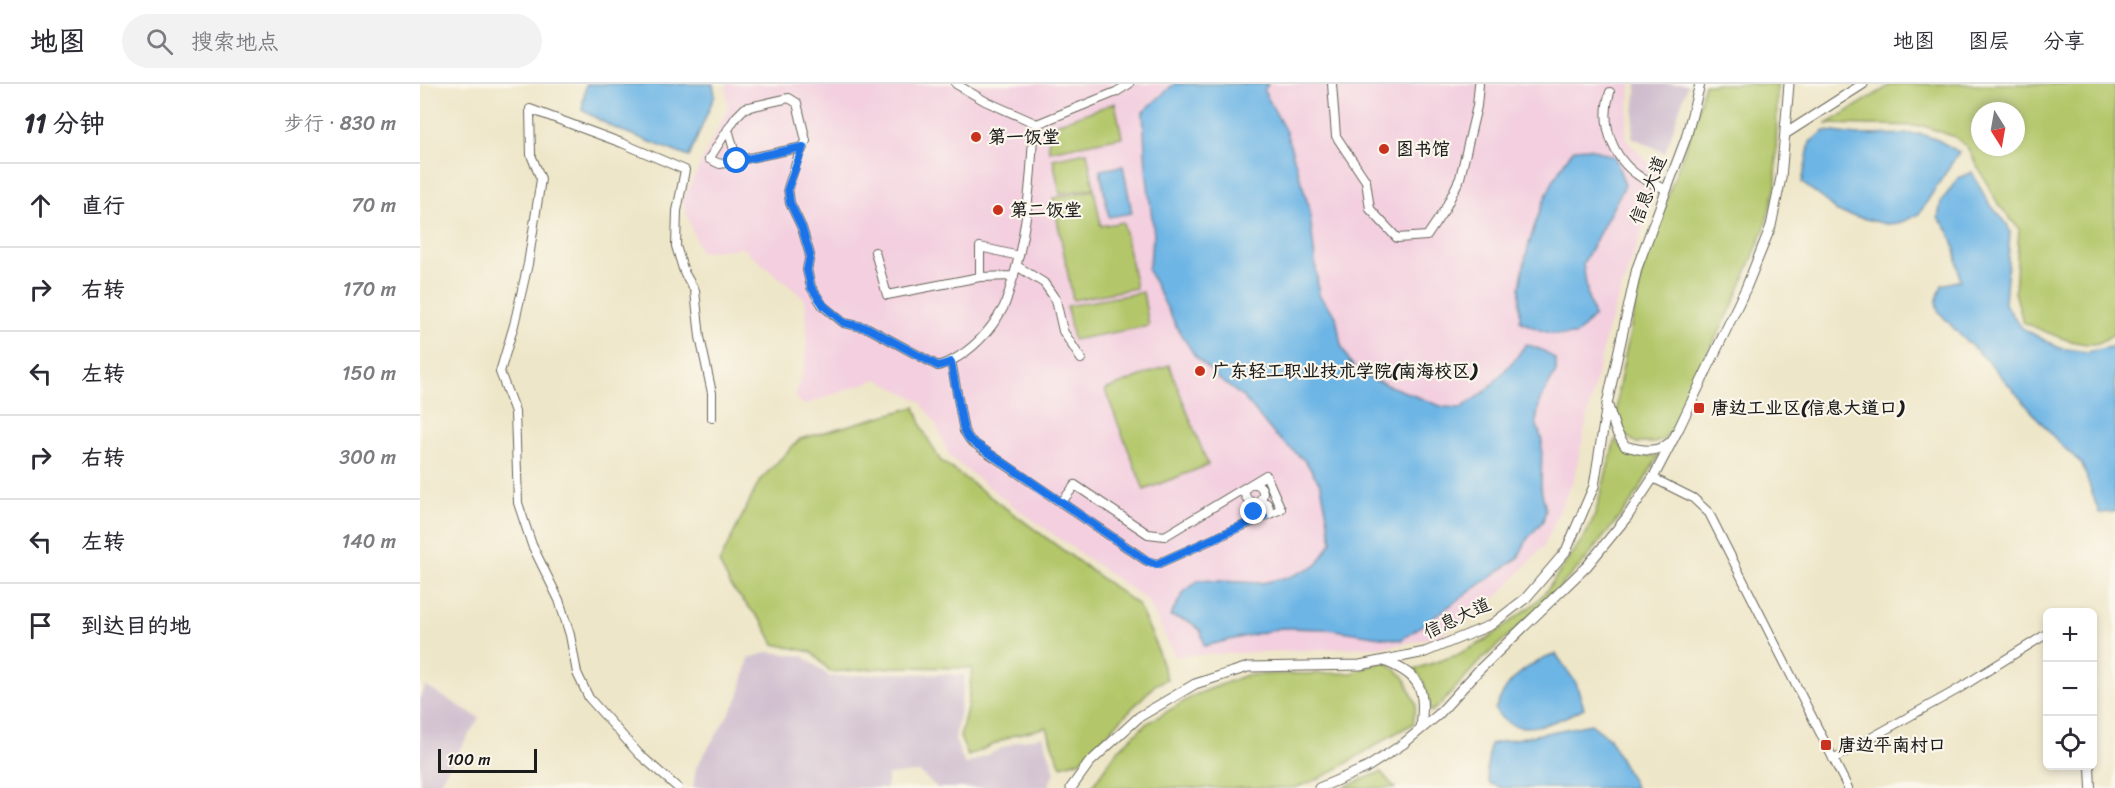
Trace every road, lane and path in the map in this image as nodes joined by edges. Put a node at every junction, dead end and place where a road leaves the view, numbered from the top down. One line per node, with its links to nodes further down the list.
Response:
1 (956, 84): 9 (street)
2 (1129, 84): 9 (street)
3 (1332, 84): 4 (street)
4 (1479, 84)
5 (1700, 84): 14 (main road, 信息大道)
6 (1789, 84): 11 (main road)
7 (1863, 84): 11 (main road)
8 (1610, 92): 14 (street)
9 (1037, 124): 16 (street)
10 (728, 129): 12 (street); 13 (street); 13 (street)
11 (1785, 134): 24 (main road)
12 (803, 147): 13 (street); 21 (street)
13 (737, 161)
14 (1665, 189): 22 (main road, 信息大道)
15 (875, 252): 19 (street)
16 (1019, 256): 17 (street); 19 (street)
17 (1017, 266): 18 (street); 20 (street)
18 (1014, 276): 19 (street); 21 (street)
19 (980, 277)
20 (1081, 359)
21 (951, 362): 28 (street)
22 (1607, 404): 24 (main road); 31 (main road, 信息大道)
23 (712, 418): 35 (street)
24 (1673, 439): 25 (main road)
25 (1653, 478): 32 (main road); 33 (street)
26 (1250, 485): 27 (street); 27 (street); 28 (street); 29 (street)
27 (1258, 501): 29 (street)
28 (1061, 503): 29 (street)
29 (1264, 516)
30 (2043, 636): 33 (street)
31 (1383, 660): 32 (main road); 36 (main road, 信息大道)
32 (1421, 729): 37 (main road)
33 (1833, 759): 38 (street)
34 (2090, 770): 39 (street)
35 (678, 788)
36 (1071, 788)
37 (1319, 788)
38 (1848, 788)
39 (2091, 788)

